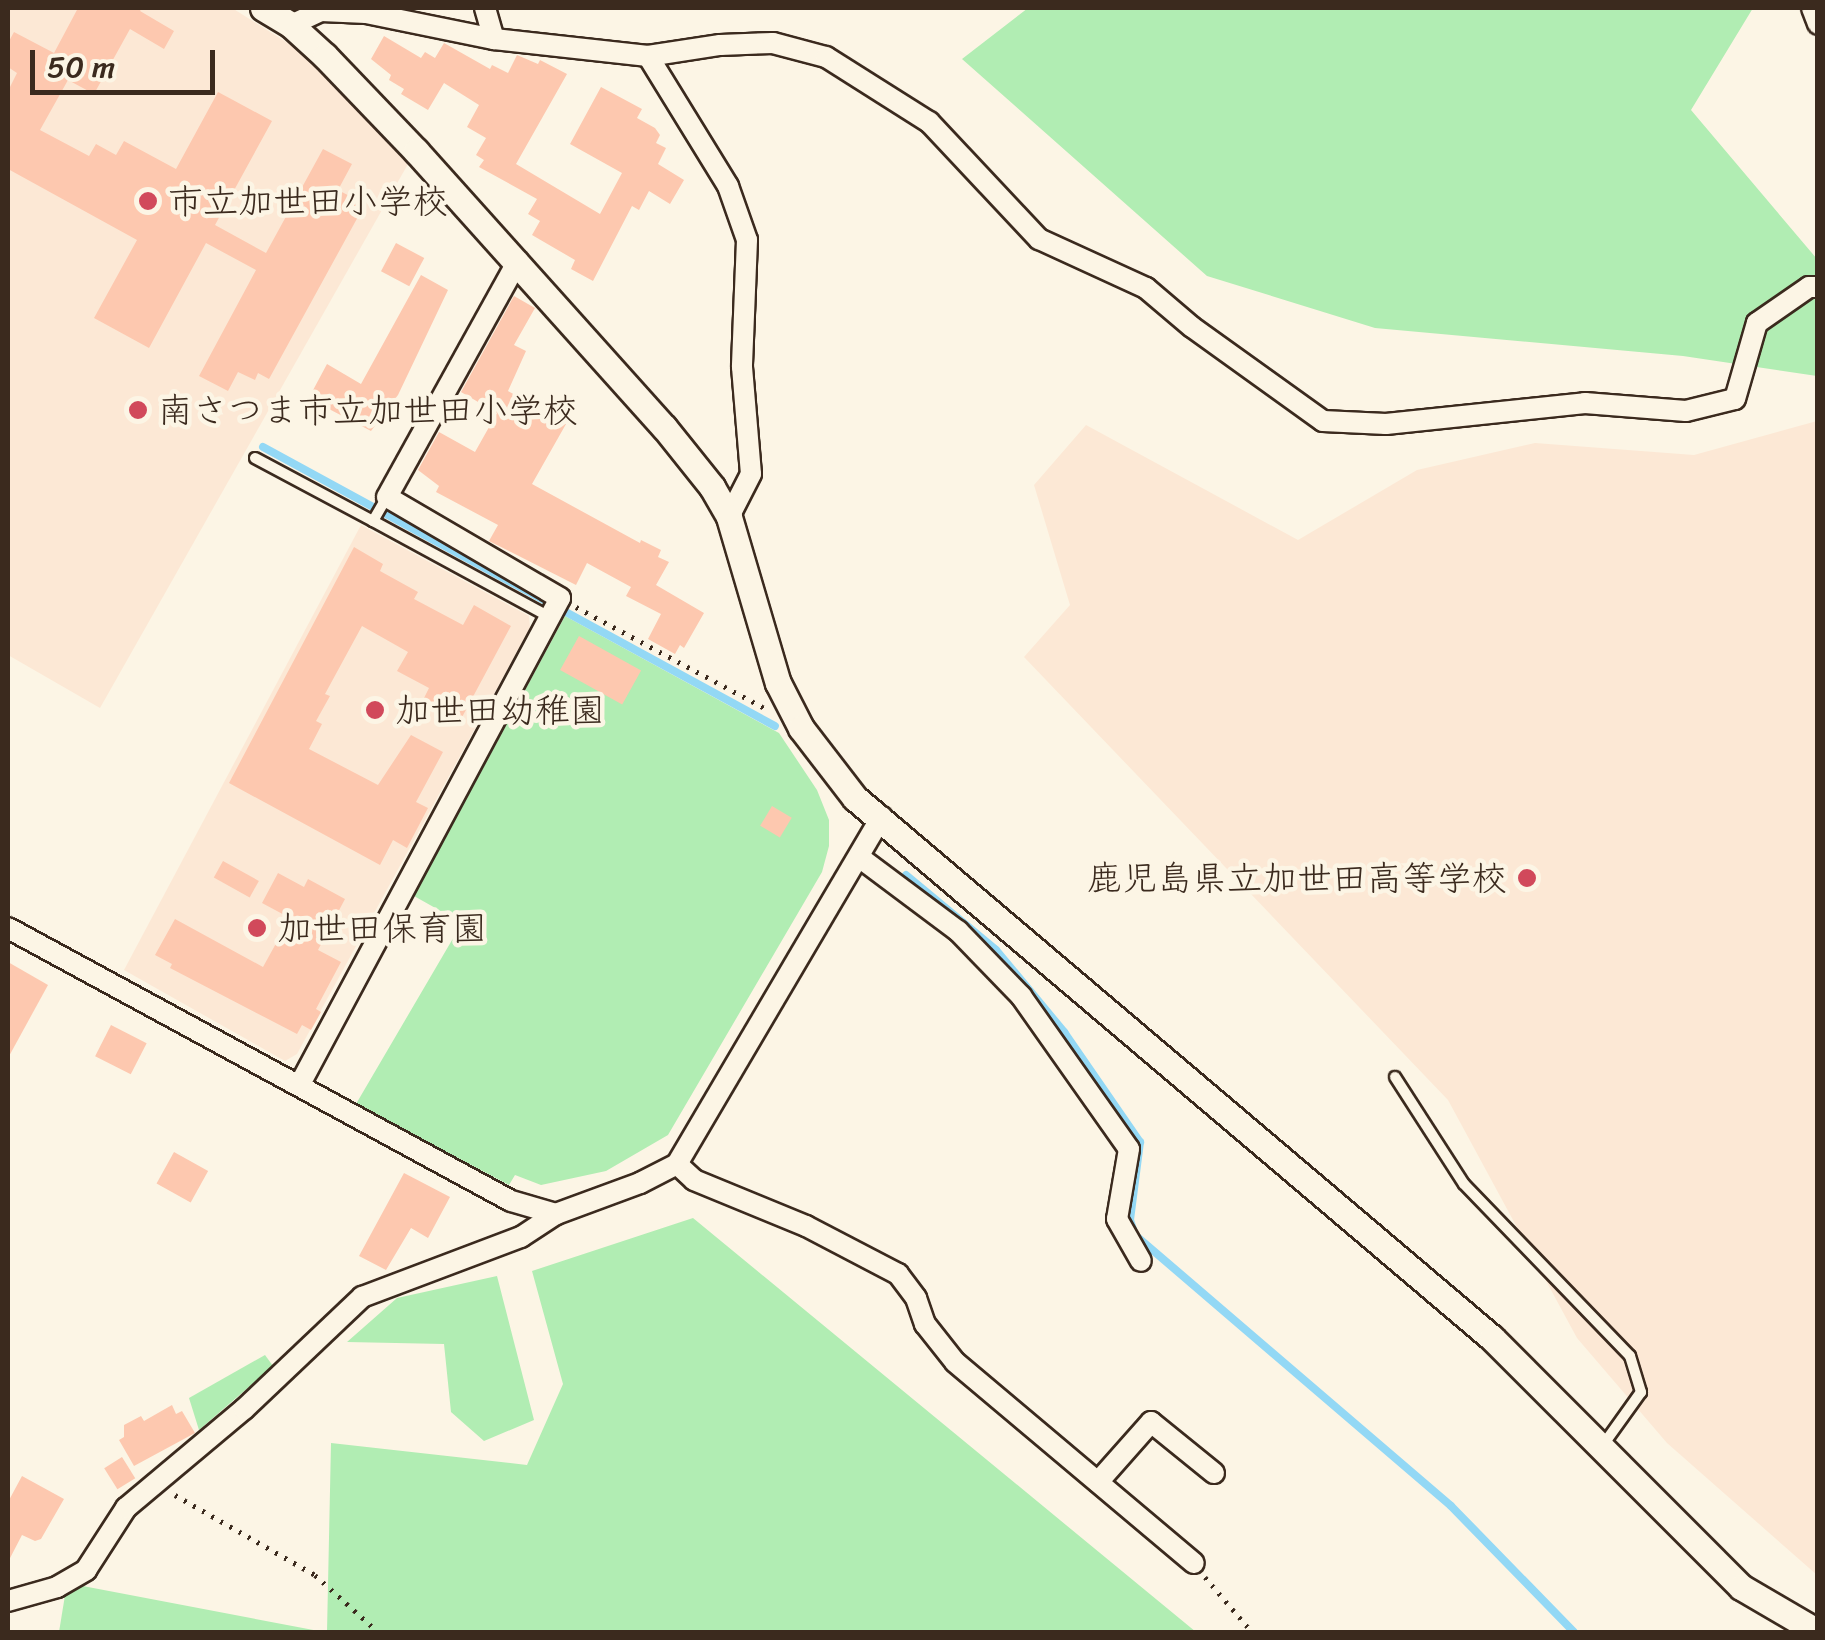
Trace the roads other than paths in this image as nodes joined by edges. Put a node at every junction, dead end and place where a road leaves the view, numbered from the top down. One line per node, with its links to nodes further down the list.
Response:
1 (263, 8): 5 (street)
2 (485, 8): 6 (street)
3 (1812, 8): 4 (street)
4 (1818, 24)
5 (292, 25): 6 (street); 8 (street)
6 (494, 40): 7 (street)
7 (648, 56): 9 (street); 12 (street)
8 (518, 260): 11 (street); 12 (street)
9 (1818, 287)
10 (255, 458): 11 (lane)
11 (379, 509): 17 (street)
12 (730, 516): 13 (street)
13 (881, 817): 14 (street); 21 (street)
14 (859, 857): 18 (street); 20 (street)
15 (8, 928): 17 (street)
16 (1395, 1078): 21 (lane)
17 (300, 1084): 19 (street)
18 (677, 1164): 19 (street); 23 (street)
19 (556, 1214): 25 (street)
20 (1141, 1261)
21 (1602, 1447): 26 (street)
22 (1214, 1473): 23 (street)
23 (1098, 1482): 24 (street)
24 (1194, 1563)
25 (8, 1602)
26 (1818, 1632)

